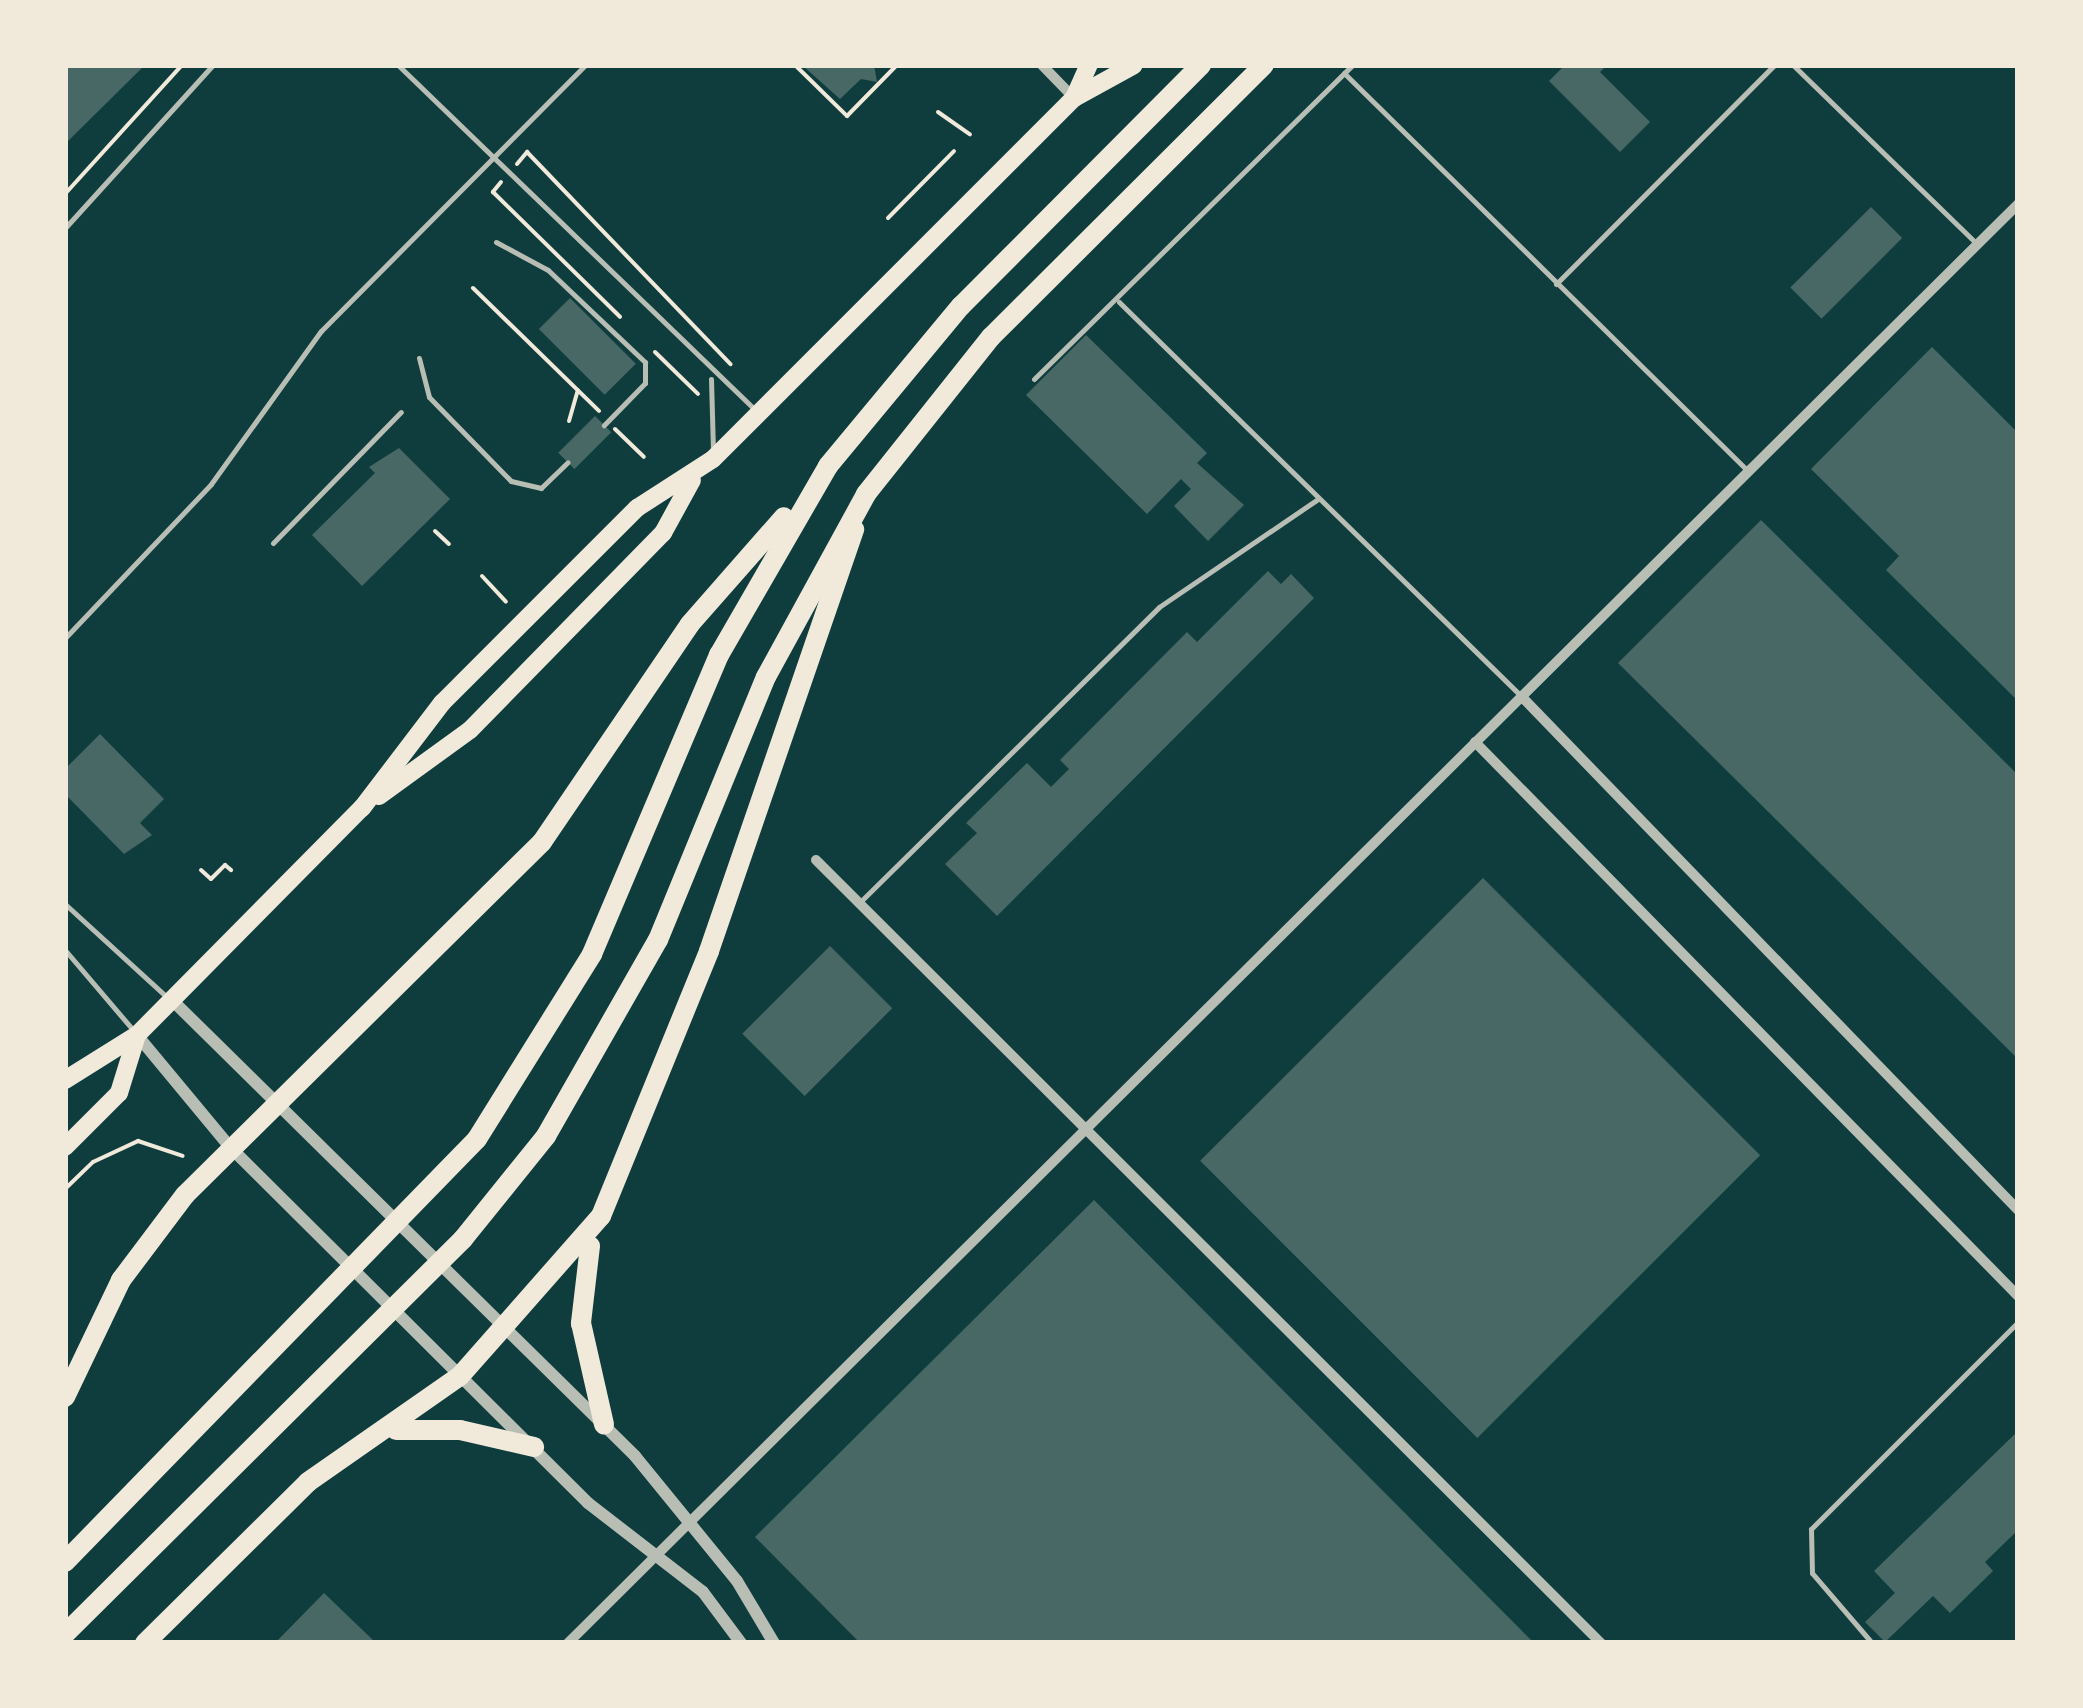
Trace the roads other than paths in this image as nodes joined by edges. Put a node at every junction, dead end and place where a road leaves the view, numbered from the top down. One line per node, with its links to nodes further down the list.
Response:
1 (213, 65): 16 (lane)
2 (398, 65): 14 (lane)
3 (585, 65): 14 (lane)
4 (1042, 65): 13 (street)
5 (1089, 65): 13 (main road)
6 (1134, 65): 13 (main road)
7 (1200, 65): 29 (highway)
8 (1264, 65): 32 (highway)
9 (1352, 65): 12 (lane)
10 (1774, 65): 19 (lane)
11 (1792, 65): 18 (lane)
12 (1344, 72): 19 (lane); 20 (lane)
13 (1074, 98): 25 (main road)
14 (492, 158): 22 (lane); 35 (lane)
15 (2018, 204): 18 (street)
16 (65, 228)
17 (496, 242): 26 (lane)
18 (1977, 244): 30 (street)
19 (1556, 284): 30 (lane)
20 (1118, 302): 23 (lane); 33 (lane)
21 (419, 358): 28 (lane)
22 (710, 376): 25 (lane); 27 (lane)
23 (1034, 379)
24 (401, 412): 34 (lane)
25 (758, 412): 27 (main road)
26 (606, 424)
27 (713, 459): 31 (main road)
28 (568, 462)
29 (828, 466): 46 (highway); 62 (highway)
30 (1748, 472): 36 (street)
31 (693, 479): 38 (main road); 38 (main road)
32 (866, 494): 51 (highway); 63 (highway)
33 (1318, 498): 36 (lane); 40 (lane)
34 (272, 543)
35 (65, 638)
36 (1522, 697): 37 (street); 50 (street)
37 (1475, 742): 47 (street); 52 (street)
38 (362, 808): 43 (main road)
39 (816, 860): 40 (street)
40 (859, 903): 47 (street)
41 (65, 904): 43 (lane)
42 (65, 950): 44 (lane)
43 (172, 1000): 44 (main road); 46 (street)
44 (137, 1036): 45 (main road); 48 (street); 49 (main road)
45 (65, 1080)
46 (278, 1099): 48 (highway); 54 (street)
47 (1084, 1128): 60 (street); 68 (street)
48 (230, 1147): 55 (street); 56 (highway)
49 (65, 1148)
50 (2018, 1210)
51 (600, 1216): 54 (highway); 57 (highway)
52 (2018, 1296)
53 (2018, 1322): 69 (lane)
54 (508, 1330): 55 (highway); 57 (street)
55 (460, 1376): 58 (highway); 59 (street)
56 (65, 1398)
57 (604, 1424): 60 (street)
58 (394, 1430): 59 (highway); 64 (highway)
59 (534, 1447): 61 (street)
60 (687, 1526): 61 (street); 67 (street)
61 (657, 1556): 65 (street); 66 (street)
62 (65, 1562)
63 (65, 1634)
64 (145, 1643)
65 (568, 1643)
66 (740, 1643)
67 (774, 1643)
68 (1601, 1643)
69 (1872, 1643)

